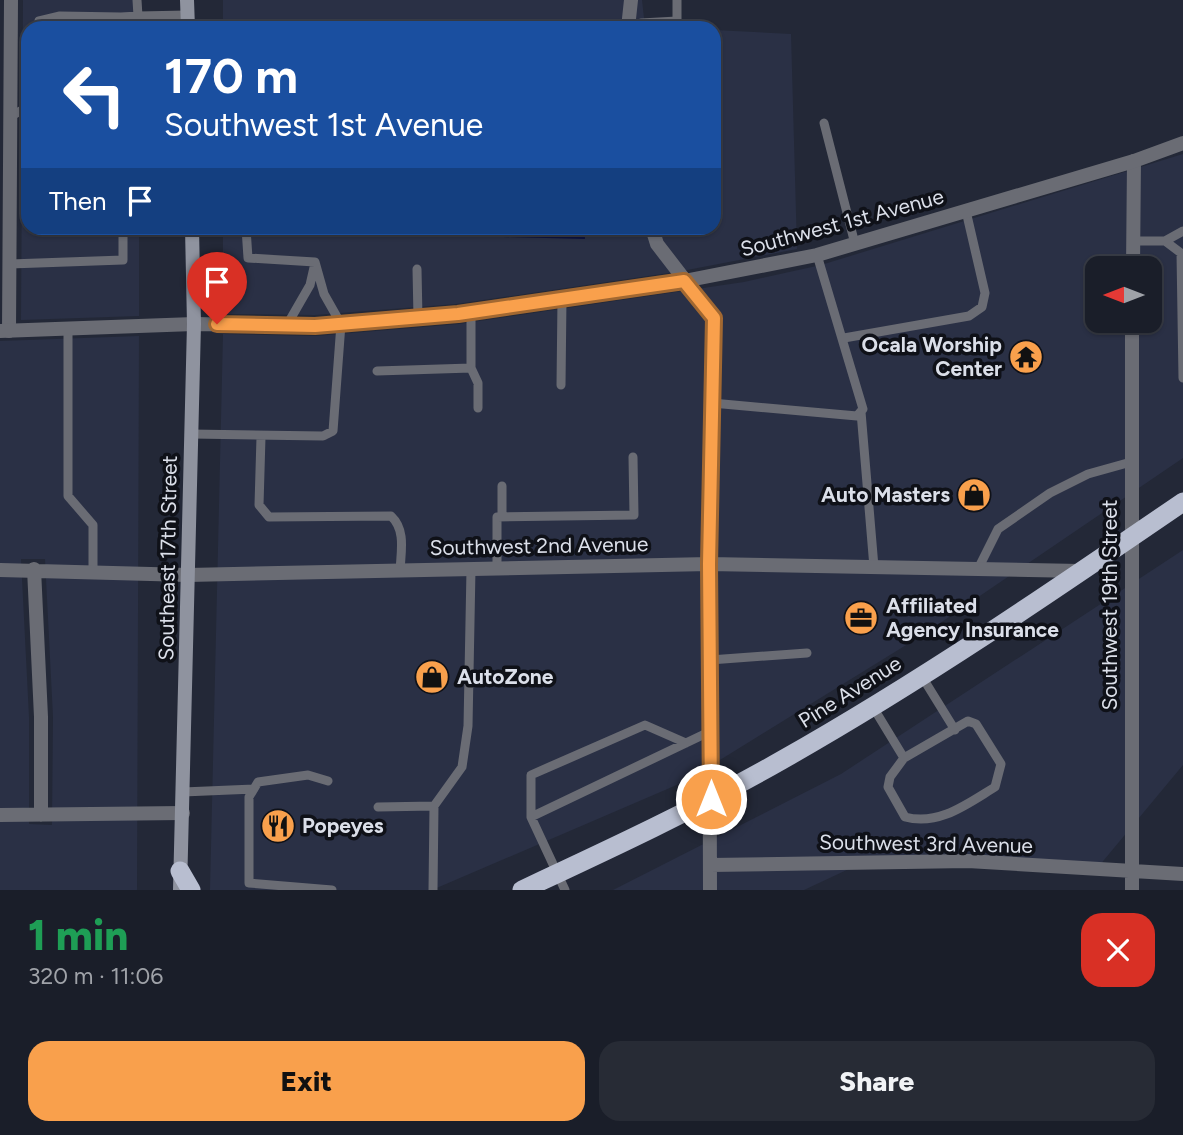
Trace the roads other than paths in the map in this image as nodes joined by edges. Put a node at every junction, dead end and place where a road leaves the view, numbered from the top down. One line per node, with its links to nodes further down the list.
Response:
1 (11, 0): 12 (street)
2 (137, 0): 6 (lane)
3 (631, 0): 10 (street)
4 (677, 0): 11 (lane)
5 (187, 14): 6 (lane)
6 (138, 16): 7 (lane)
7 (121, 17): 8 (lane); 9 (lane)
8 (39, 21)
9 (121, 21)
10 (630, 21)
11 (665, 21)
12 (5, 89): 14 (street)
13 (21, 111): 14 (lane)
14 (11, 116): 17 (street)
15 (824, 123): 27 (lane)
16 (1183, 143): 18 (street, Southwest 1st Avenue)
17 (5, 147): 31 (street)
18 (1134, 161): 19 (street, Southwest 1st Avenue); 25 (street)
19 (966, 211): 27 (street, Southwest 1st Avenue); 43 (lane)
20 (1183, 231): 26 (lane)
21 (123, 235): 31 (lane)
22 (192, 235): 37 (main road, Southeast 17th Street)
23 (246, 235): 30 (lane)
24 (654, 235): 33 (street)
25 (1133, 241): 26 (lane); 29 (street)
26 (1165, 241): 46 (lane)
27 (855, 244): 28 (street, Southwest 1st Avenue)
28 (817, 255): 33 (street, Southwest 1st Avenue); 43 (lane)
29 (1133, 256)
30 (315, 262): 38 (lane); 39 (lane)
31 (10, 264): 41 (street)
32 (417, 269): 36 (lane)
33 (684, 281): 34 (street, Southwest 1st Avenue); 48 (street)
34 (562, 299): 35 (street, Southwest 1st Avenue); 47 (lane)
35 (471, 312): 36 (street, Southwest 1st Avenue); 44 (lane)
36 (418, 318): 38 (street, Southwest 1st Avenue)
37 (194, 324): 39 (street, Southwest 1st Avenue); 40 (street, Southwest 1st Avenue); 51 (main road, Southeast 17th Street)
38 (341, 324): 39 (street, Southwest 1st Avenue); 52 (lane)
39 (287, 325)
40 (68, 329): 41 (street, Southwest 1st Avenue); 67 (lane)
41 (5, 331)
42 (1132, 333): 54 (street, Southwest 19th Street)
43 (844, 338): 50 (lane)
44 (471, 368): 45 (lane); 49 (lane)
45 (377, 371)
46 (1183, 378)
47 (561, 385)
48 (712, 403): 50 (lane); 59 (street)
49 (478, 408)
50 (861, 412): 60 (lane)
51 (191, 434): 52 (lane); 69 (main road, Southeast 17th Street)
52 (261, 437): 66 (lane)
53 (633, 457): 57 (lane)
54 (1131, 462): 58 (street, Southwest 19th Street); 64 (lane)
55 (502, 486): 57 (lane)
56 (1183, 502): 58 (highway, Pine Avenue)
57 (502, 517): 61 (lane)
58 (1130, 538): 68 (highway, Pine Avenue); 89 (street, Southwest 19th Street)
59 (709, 564): 60 (street, Southwest 2nd Avenue); 61 (street, Southwest 2nd Avenue); 71 (street)
60 (874, 567): 64 (street, Southwest 2nd Avenue)
61 (497, 568): 63 (street, Southwest 2nd Avenue)
62 (34, 569): 65 (street, Southwest 2nd Avenue); 67 (street, Southwest 2nd Avenue); 85 (street)
63 (471, 569): 66 (street, Southwest 2nd Avenue); 82 (lane)
64 (978, 569): 68 (street, Southwest 2nd Avenue)
65 (0, 570)
66 (400, 570): 69 (street, Southwest 2nd Avenue)
67 (93, 571): 69 (street, Southwest 2nd Avenue)
68 (1080, 571): 72 (highway, Pine Avenue)
69 (188, 575): 80 (main road, Southeast 17th Street)
70 (807, 653): 71 (lane)
71 (710, 660): 75 (street)
72 (921, 675): 73 (highway, Pine Avenue); 74 (lane)
73 (873, 707): 77 (lane); 81 (highway, Pine Avenue)
74 (955, 730): 77 (lane); 77 (lane)
75 (710, 731): 76 (lane); 81 (street)
76 (686, 743): 87 (lane); 87 (lane)
77 (904, 758)
78 (328, 781): 79 (lane)
79 (254, 789): 80 (lane); 94 (lane)
80 (183, 792): 84 (main road, Southeast 17th Street)
81 (711, 799): 88 (street); 92 (highway, Pine Avenue)
82 (434, 806): 83 (lane); 95 (lane)
83 (378, 807)
84 (183, 813): 85 (street); 91 (main road, Southeast 17th Street)
85 (41, 814): 86 (street)
86 (0, 815)
87 (531, 817): 92 (lane)
88 (710, 865): 89 (street, Southwest 3rd Avenue); 97 (street)
89 (1132, 872): 90 (street, Southwest 3rd Avenue); 98 (street, Southwest 19th Street)
90 (1183, 874)
91 (180, 880): 93 (highway)
92 (561, 882): 96 (highway, Pine Avenue)
93 (191, 890)
94 (332, 890)
95 (433, 890)
96 (522, 890)
97 (710, 890)
98 (1132, 890)

